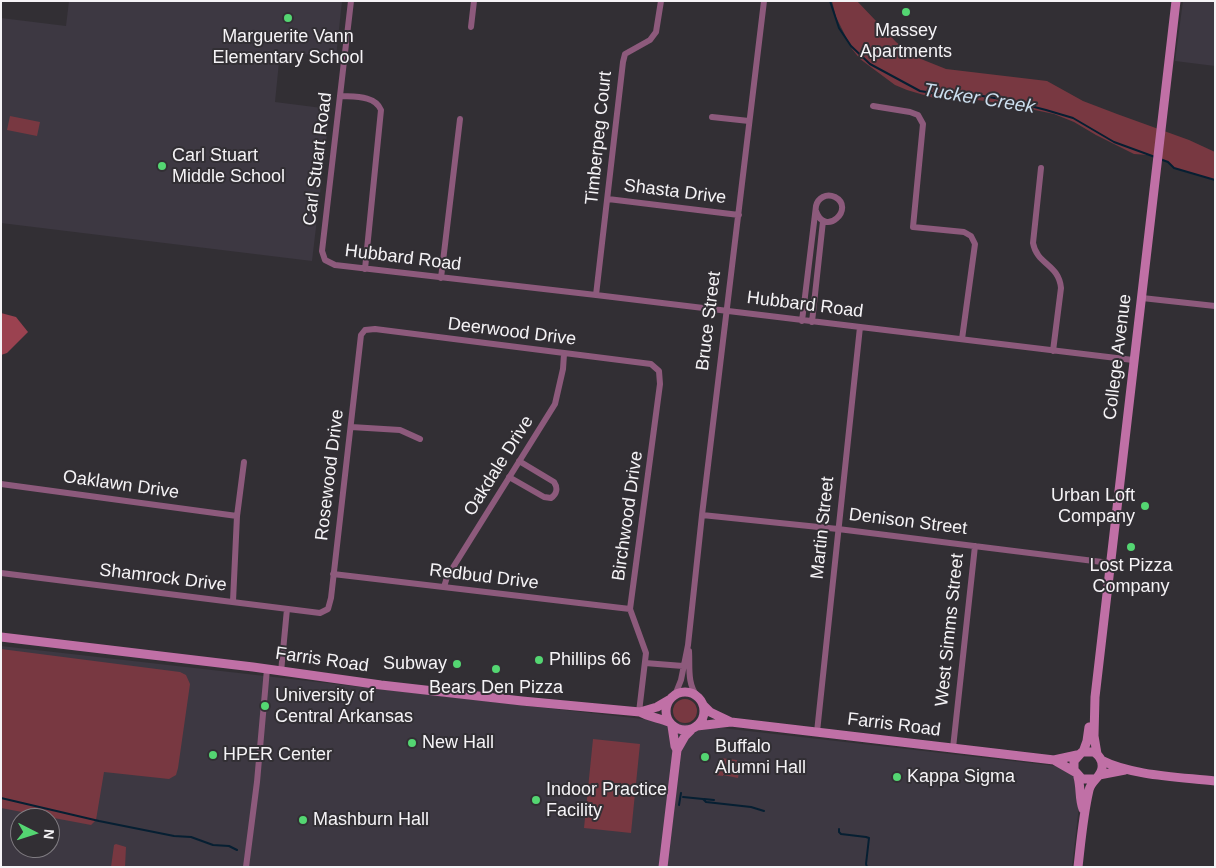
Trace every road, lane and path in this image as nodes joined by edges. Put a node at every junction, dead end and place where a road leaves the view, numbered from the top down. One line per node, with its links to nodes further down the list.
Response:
1 (351, 1): 7 (street, Carl Stuart Road)
2 (474, 1): 6 (street)
3 (661, 1): 13 (street, Timberpeg Court)
4 (764, 1): 11 (street, Bruce Street)
5 (1176, 1): 21 (street, College Avenue)
6 (471, 27)
7 (340, 96): 17 (street, Carl Stuart Road); 18 (street)
8 (873, 106): 28 (street)
9 (712, 117): 11 (street)
10 (460, 119): 19 (street)
11 (749, 121): 15 (street, Bruce Street)
12 (1041, 168): 29 (street)
13 (608, 199): 15 (street, Shasta Drive); 20 (street, Timberpeg Court)
14 (816, 211): 16 (street); 16 (street); 24 (street)
15 (739, 215): 23 (street, Bruce Street)
16 (823, 221): 25 (street)
17 (325, 260): 18 (street, Hubbard Road)
18 (366, 269): 19 (street, Hubbard Road)
19 (442, 278): 20 (street, Hubbard Road)
20 (596, 295): 23 (street, Hubbard Road)
21 (1142, 298): 22 (street); 31 (street, College Avenue)
22 (1215, 306)
23 (727, 311): 24 (street, Hubbard Road); 39 (street, Bruce Street)
24 (802, 321): 25 (street, Hubbard Road)
25 (812, 322): 26 (street, Hubbard Road)
26 (860, 327): 28 (street, Hubbard Road); 41 (street, Martin Street)
27 (361, 335): 30 (street, Deerwood Drive); 33 (street, Rosewood Drive)
28 (962, 339): 29 (street, Hubbard Road)
29 (1053, 351): 31 (street, Hubbard Road)
30 (564, 354): 32 (street, Deerwood Drive); 35 (street, Oakdale Drive)
31 (1133, 360): 43 (street, College Avenue)
32 (659, 371): 49 (street, Birchwood Drive)
33 (351, 427): 34 (street); 45 (street, Rosewood Drive)
34 (420, 439)
35 (519, 461): 37 (street, Oakdale Drive); 37 (street)
36 (244, 462): 40 (street)
37 (509, 477): 46 (street, Oakdale Drive)
38 (1, 484): 40 (street, Oaklawn Drive)
39 (702, 515): 41 (street, Denison Street); 52 (street, Bruce Street)
40 (237, 516): 47 (street)
41 (838, 529): 42 (street, Denison Street); 65 (street, Martin Street)
42 (975, 546): 43 (street, Denison Street); 66 (street, West Simms Street)
43 (1110, 563): 61 (street, College Avenue)
44 (1, 573): 47 (street, Shamrock Drive)
45 (334, 574): 46 (street, Redbud Drive); 50 (street, Rosewood Drive)
46 (444, 587): 49 (street, Redbud Drive)
47 (233, 601): 48 (street, Shamrock Drive)
48 (288, 609): 50 (street, Shamrock Drive); 56 (street)
49 (630, 609): 53 (street, Birchwood Drive)
50 (320, 613)
51 (1, 637): 55 (street, Farris Road)
52 (688, 645): 54 (street, Bruce Street); 57 (street, Bruce Street)
53 (645, 663): 54 (street); 60 (street, Birchwood Drive)
54 (683, 666): 58 (street, Bruce Street)
55 (267, 669): 56 (street, Farris Road); 76 (street)
56 (282, 672): 60 (street, Farris Road)
57 (697, 696): 58 (street); 59 (street)
58 (672, 698): 60 (street, Farris Road); 63 (street)
59 (703, 705): 62 (street, Farris Road); 64 (street)
60 (639, 712): 63 (street, Farris Road)
61 (1093, 717): 68 (street, College Avenue); 69 (street, College Avenue)
62 (731, 722): 64 (street, Farris Road); 65 (street, Farris Road)
63 (670, 724): 64 (street); 67 (street)
64 (694, 728): 67 (street)
65 (816, 732): 66 (street, Farris Road)
66 (953, 748): 70 (street, Farris Road)
67 (677, 750): 77 (street)
68 (1080, 754): 69 (street); 70 (street, Farris Road); 72 (street)
69 (1099, 757): 71 (street); 73 (street)
70 (1054, 760): 72 (street, Farris Road)
71 (1128, 770): 73 (street); 74 (street)
72 (1076, 774): 73 (street); 75 (street)
73 (1097, 777): 75 (street)
74 (1215, 781)
75 (1084, 812): 78 (street)
76 (246, 867)
77 (663, 867)
78 (1078, 867)

